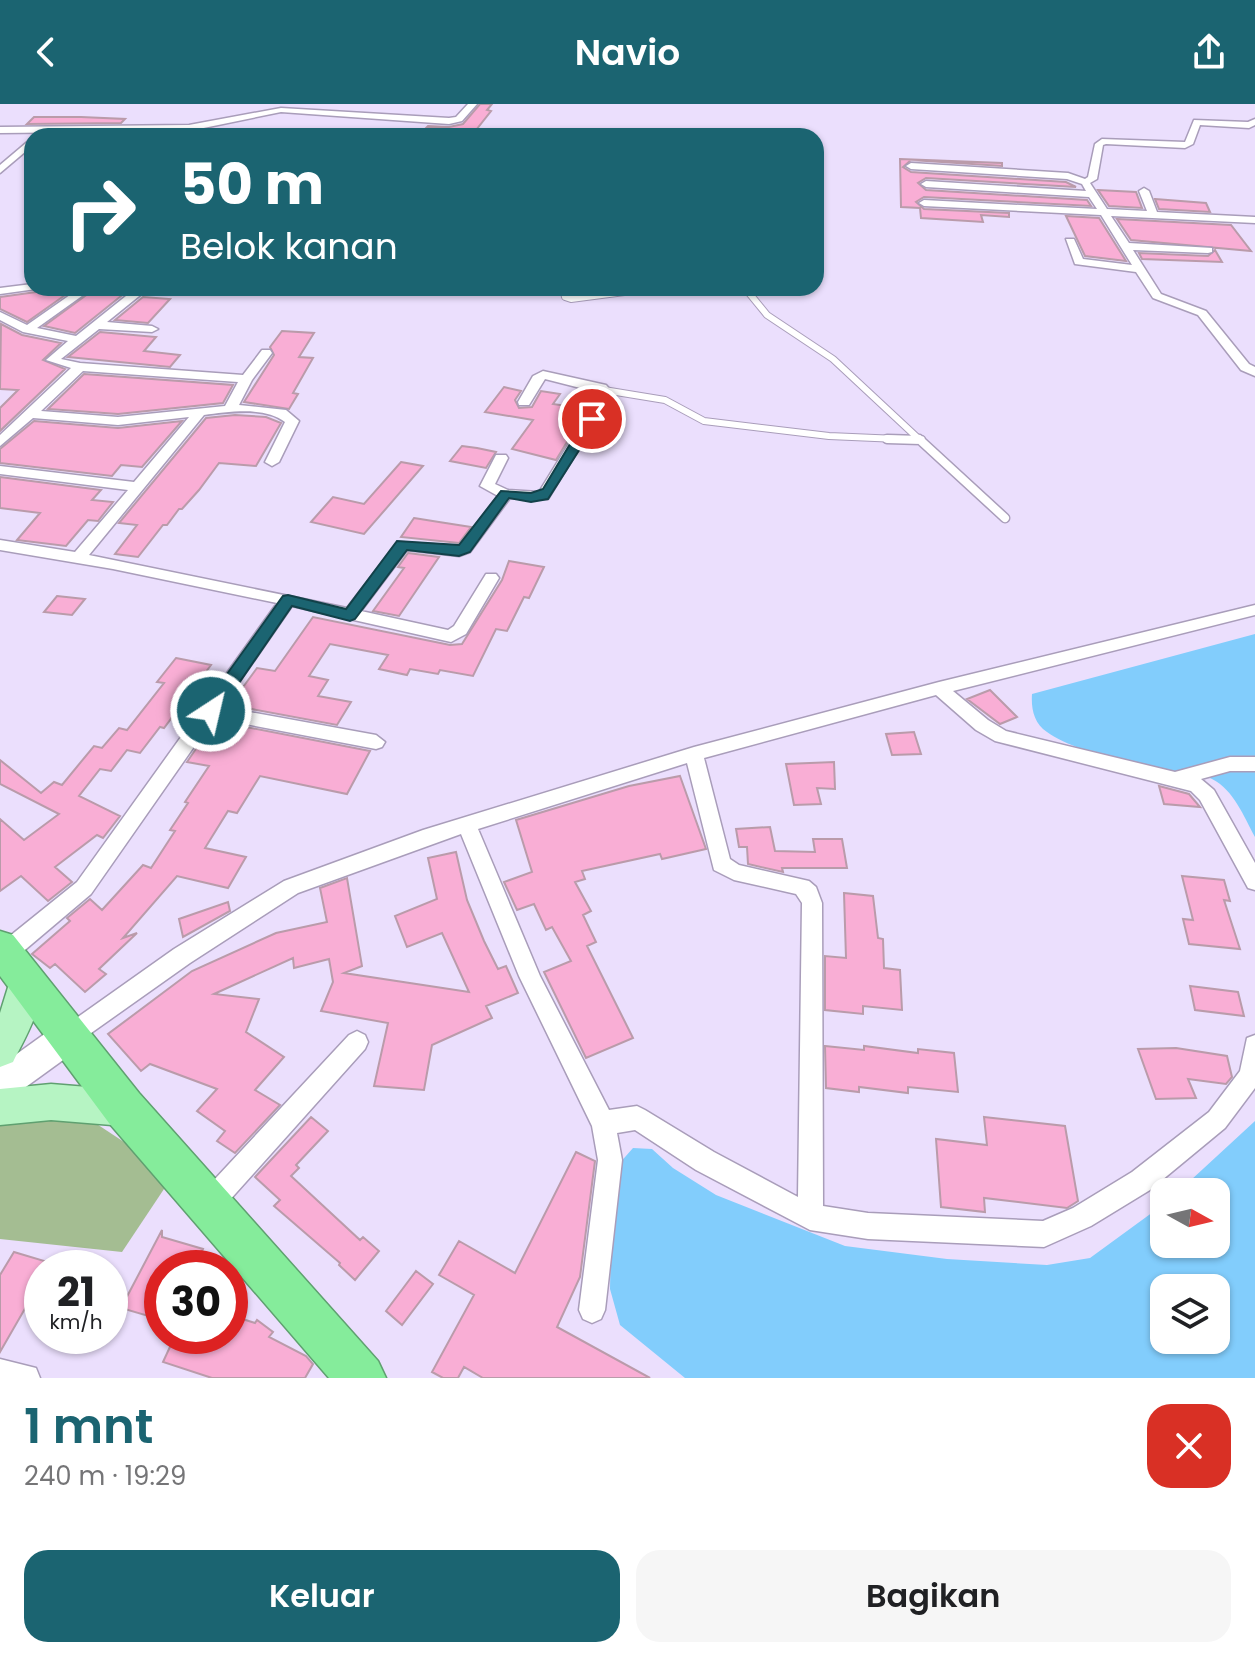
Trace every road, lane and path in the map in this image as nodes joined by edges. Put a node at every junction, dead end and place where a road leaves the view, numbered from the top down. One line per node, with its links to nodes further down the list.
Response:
1 (389, 104): 3 (street)
2 (473, 104): 4 (street)
3 (378, 116): 4 (street); 6 (street)
4 (455, 120): 7 (street)
5 (1255, 122): 13 (street)
6 (189, 128)
7 (450, 128)
8 (0, 130): 9 (street)
9 (24, 132)
10 (24, 148): 12 (street)
11 (911, 166): 13 (street)
12 (0, 170)
13 (1085, 182): 16 (street)
14 (926, 184): 16 (street)
15 (1144, 191): 19 (street)
16 (1092, 194): 18 (street)
17 (924, 203): 18 (street)
18 (1103, 213): 19 (street); 22 (street)
19 (1154, 216): 20 (street)
20 (1255, 220)
21 (1070, 241): 24 (street)
22 (1123, 246): 23 (street); 24 (street)
23 (1208, 250)
24 (1139, 269): 37 (street)
25 (24, 288): 26 (street)
26 (0, 291)
27 (76, 296): 35 (street)
28 (132, 296): 33 (street)
29 (565, 296): 30 (lane)
30 (594, 296)
31 (752, 296): 48 (lane)
32 (0, 315): 35 (street)
33 (94, 325): 34 (street); 36 (street)
34 (152, 329)
35 (27, 330): 36 (street)
36 (75, 339): 40 (street)
37 (1232, 352): 39 (street); 41 (street)
38 (266, 353): 42 (street)
39 (1255, 353)
40 (80, 367): 42 (street); 47 (street)
41 (1255, 372)
42 (246, 379): 45 (street)
43 (604, 390): 44 (street); 48 (lane); 54 (street)
44 (524, 402)
45 (231, 407): 46 (street); 51 (street)
46 (201, 411): 47 (street); 53 (street)
47 (31, 414): 49 (street)
48 (921, 440): 55 (lane)
49 (0, 442)
50 (501, 458): 54 (street)
51 (272, 462)
52 (0, 470): 53 (street)
53 (139, 487): 57 (street)
54 (506, 494): 61 (street)
55 (1005, 518)
56 (0, 545): 57 (street)
57 (80, 556): 59 (street)
58 (491, 578): 61 (street)
59 (288, 600): 61 (street); 63 (street)
60 (1255, 610): 62 (street)
61 (350, 615)
62 (939, 688): 65 (street); 67 (street)
63 (211, 711): 64 (street); 70 (street)
64 (376, 742)
65 (694, 754): 68 (street); 80 (street)
66 (1255, 764): 67 (street)
67 (1182, 778): 69 (street)
68 (467, 825): 71 (street); 78 (street)
69 (1255, 882)
70 (10, 960): 71 (highway); 74 (main road)
71 (69, 1036): 75 (main road); 77 (highway)
72 (357, 1042): 79 (street)
73 (1255, 1046): 80 (street)
74 (0, 1050)
75 (0, 1086)
76 (0, 1107): 77 (main road)
77 (124, 1108): 79 (highway)
78 (603, 1123): 80 (street); 81 (street)
79 (210, 1203): 83 (highway)
80 (810, 1217)
81 (592, 1310)
82 (0, 1373): 84 (street)
83 (348, 1373)
84 (26, 1378)

